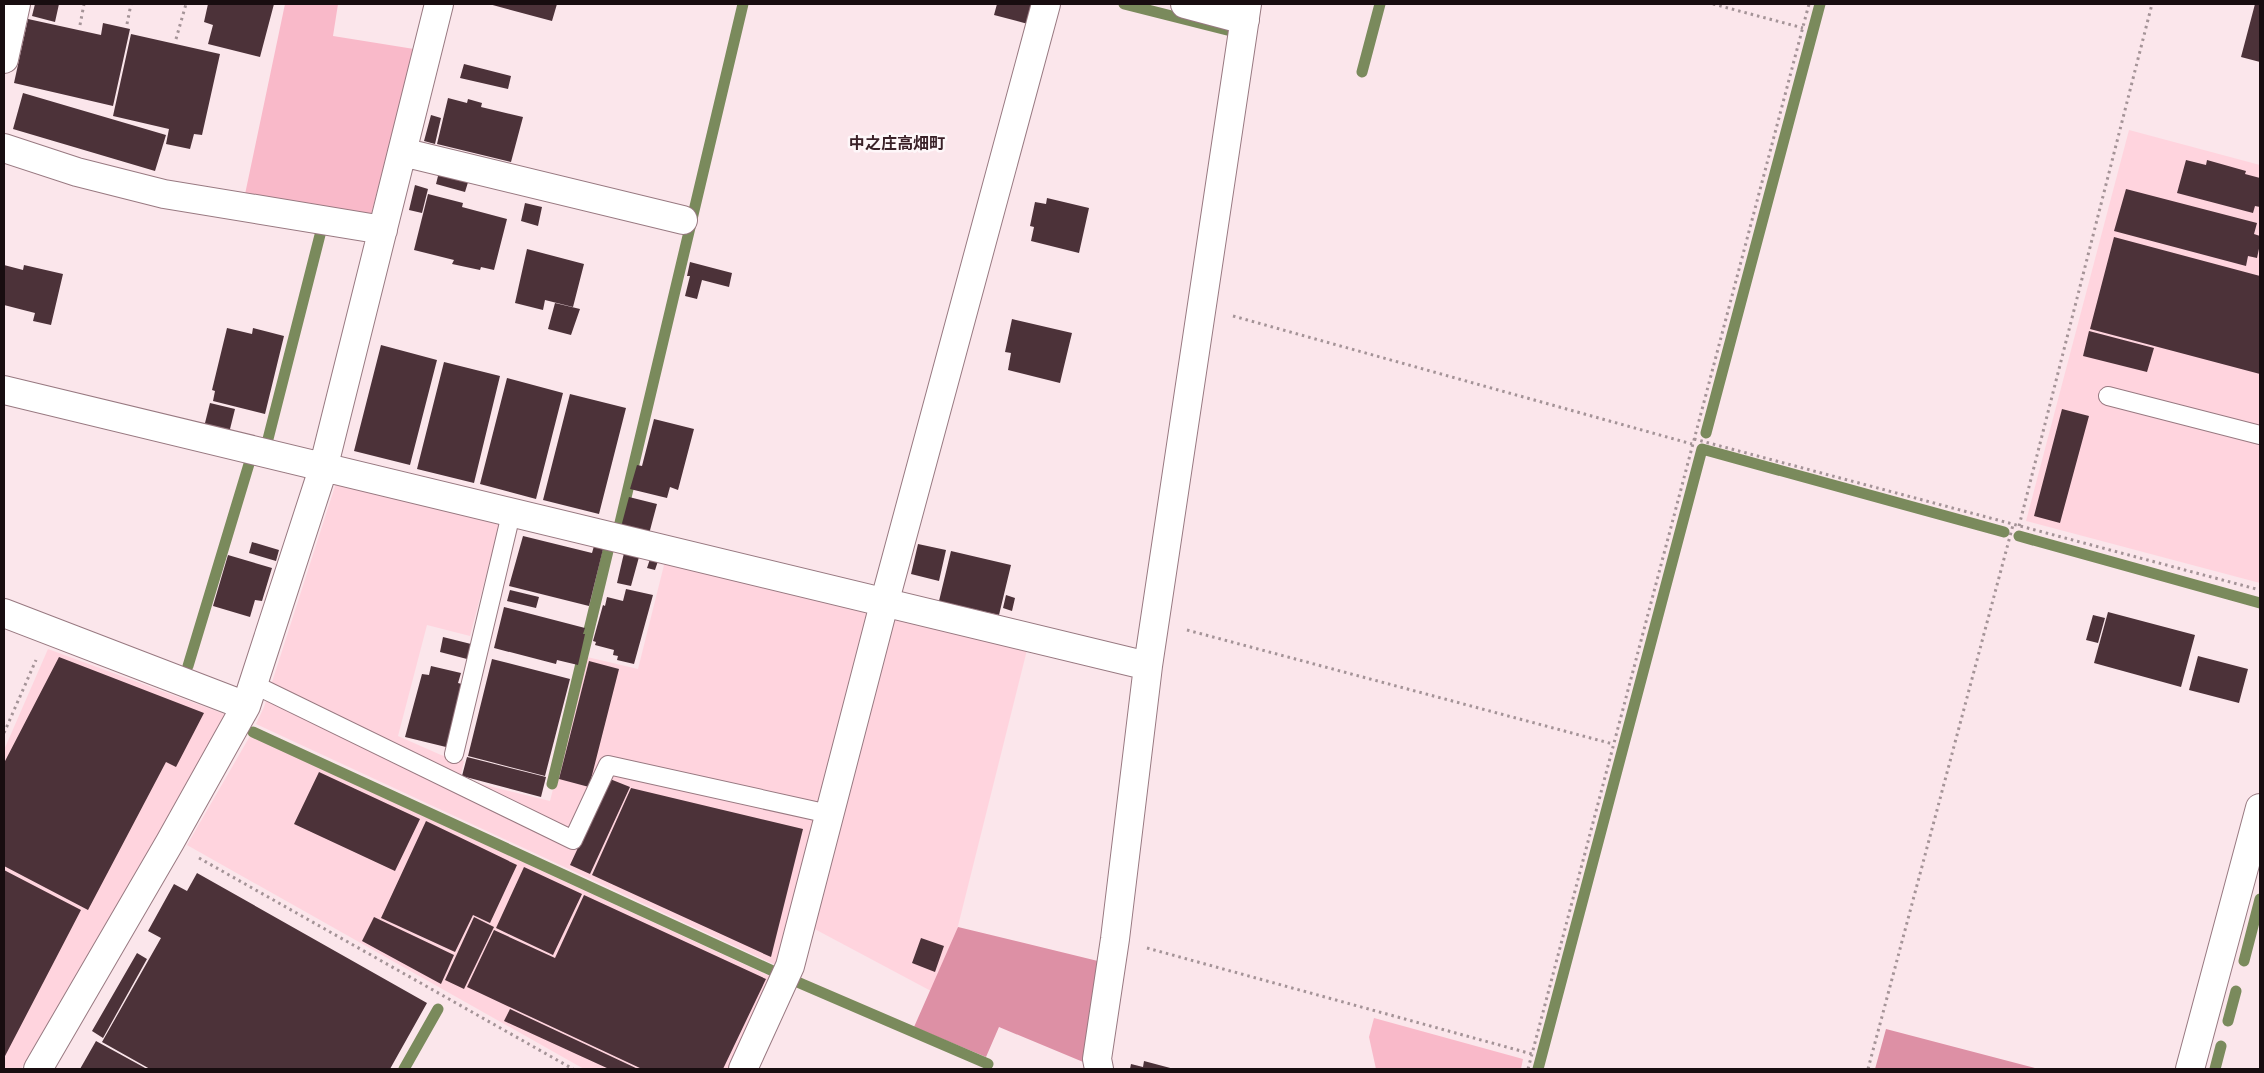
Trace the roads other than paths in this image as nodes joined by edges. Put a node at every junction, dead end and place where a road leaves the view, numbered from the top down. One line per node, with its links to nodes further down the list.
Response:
1 (16, 4): 6 (street)
2 (439, 4): 8 (street)
3 (1046, 4): 16 (street)
4 (1185, 4): 5 (street)
5 (1246, 12): 18 (street)
6 (4, 58)
7 (4, 148): 10 (street)
8 (402, 152): 9 (street); 10 (street)
9 (683, 220)
10 (382, 230): 14 (street)
11 (4, 390): 14 (street)
12 (2108, 396): 13 (lane)
13 (2260, 435)
14 (323, 469): 15 (street); 19 (street)
15 (511, 514): 16 (street); 20 (lane)
16 (884, 604): 18 (street); 22 (street)
17 (4, 613): 19 (street)
18 (1148, 666): 25 (street)
19 (250, 695): 22 (lane); 23 (street)
20 (454, 754)
21 (2260, 808): 26 (street)
22 (829, 814): 24 (street)
23 (38, 1069)
24 (743, 1069)
25 (1099, 1069)
26 (2190, 1069)

